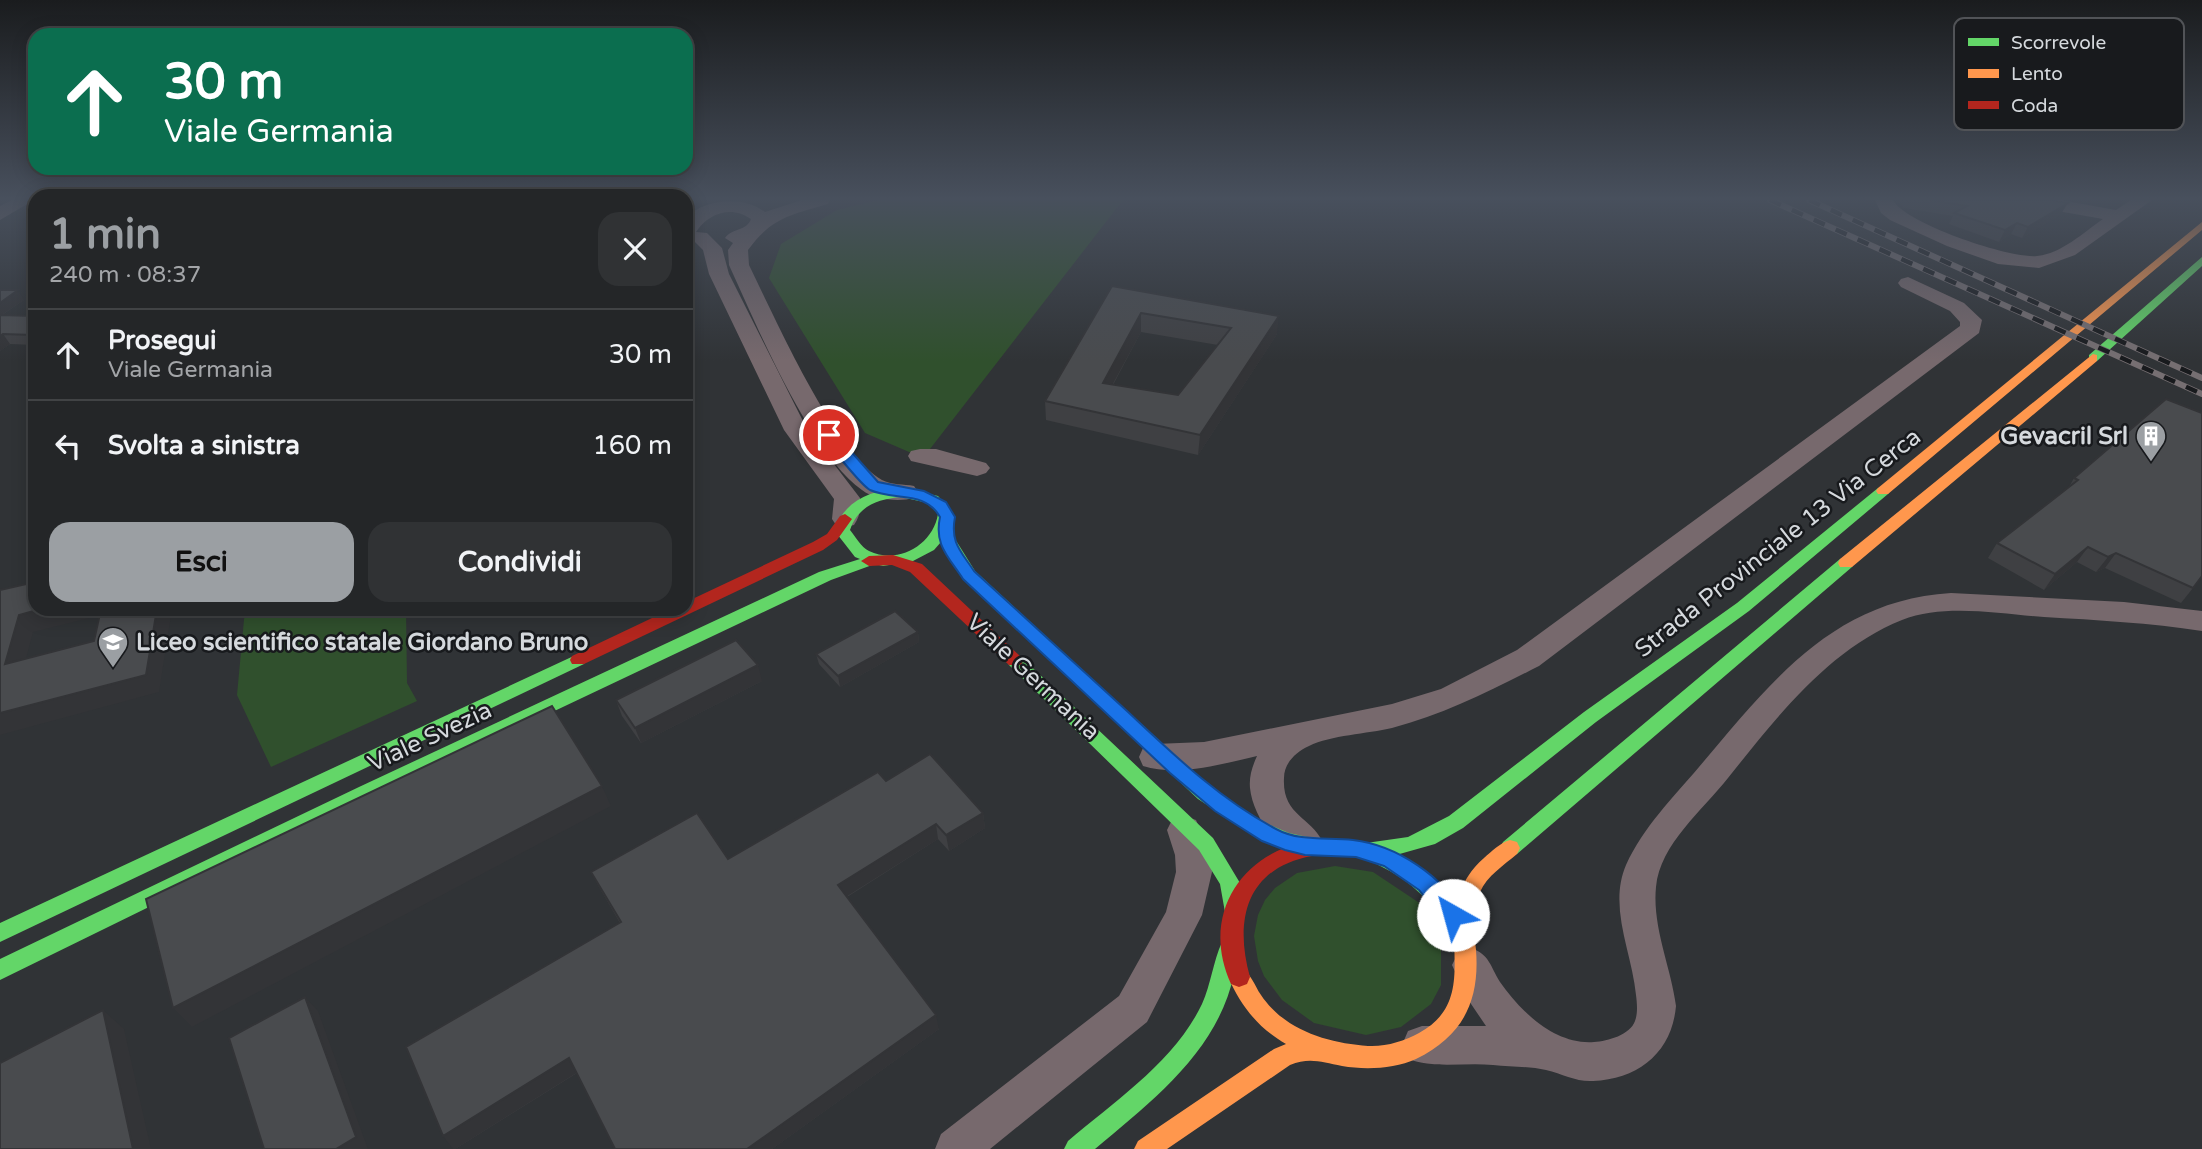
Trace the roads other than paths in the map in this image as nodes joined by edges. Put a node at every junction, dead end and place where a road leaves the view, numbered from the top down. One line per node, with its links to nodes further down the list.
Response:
1 (715, 254): 11 (street)
2 (737, 254): 10 (street)
3 (1984, 254): 4 (street)
4 (2063, 254)
5 (2168, 254): 24 (main road, Strada Provinciale 13 Via Cerca)
6 (2202, 260): 28 (main road, Strada Provinciale 13 Via Cerca)
7 (1908, 283): 18 (street)
8 (920, 456): 9 (street)
9 (977, 468)
10 (905, 492): 11 (main road); 12 (main road)
11 (845, 519): 13 (main road); 14 (main road, Viale Svezia)
12 (944, 533): 13 (main road); 17 (main road, Viale Germania)
13 (884, 559): 19 (main road, Viale Germania); 29 (main road, Viale Svezia)
14 (693, 606)
15 (671, 616): 26 (main road, Viale Svezia)
16 (2202, 621): 32 (street)
17 (1108, 705): 20 (street); 21 (main road, Viale Germania)
18 (1300, 736): 20 (street); 23 (street)
19 (1099, 740): 21 (street); 22 (main road, Viale Germania)
20 (1235, 749): 21 (street)
21 (1166, 758): 23 (main road, Viale Germania)
22 (1174, 811): 25 (main road, Viale Germania); 33 (street, Viale Germania)
23 (1318, 847): 24 (main road, Strada Provinciale 13 Via Cerca); 25 (main road, Strada Provinciale 13 Via Cerca)
24 (1357, 849): 28 (main road, Strada Provinciale 13 Via Cerca)
25 (1233, 912): 27 (main road, Strada Provinciale 13 Via Cerca)
26 (0, 933)
27 (1230, 940): 31 (main road, Strada Provinciale 13 Via Cerca); 34 (main road, Strada Provinciale 13 Via Cerca)
28 (1466, 950): 30 (main road, Strada Provinciale 13 Via Cerca); 32 (street)
29 (0, 970)
30 (1420, 1046): 31 (main road, Strada Provinciale 13 Via Cerca); 32 (street)
31 (1320, 1050): 35 (main road, Strada Provinciale 13 Via Cerca)
32 (1549, 1051)
33 (956, 1149)
34 (1076, 1149)
35 (1146, 1149)

